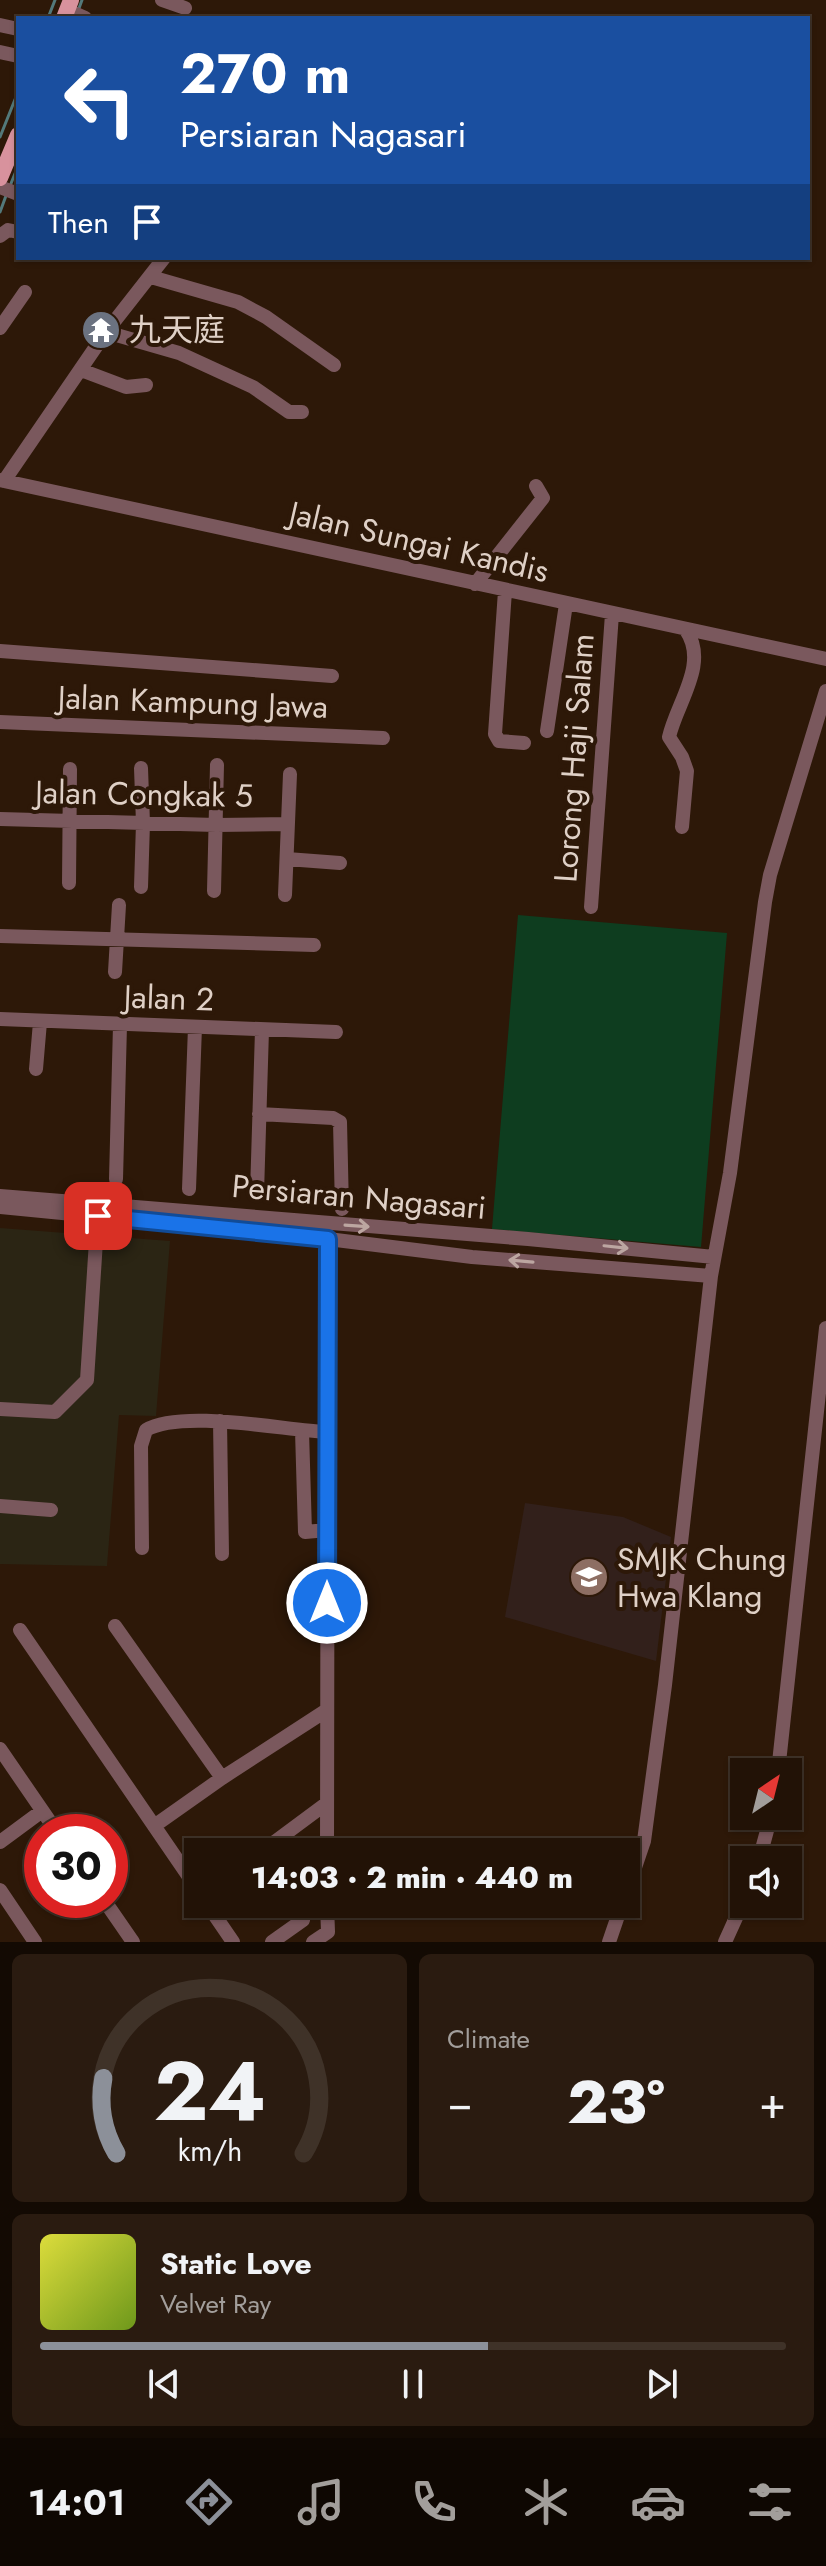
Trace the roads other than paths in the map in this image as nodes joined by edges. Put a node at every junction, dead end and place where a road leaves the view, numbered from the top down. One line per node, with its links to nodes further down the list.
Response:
1 (162, 0): 2 (street)
2 (185, 8)
3 (16, 145): 4 (main road)
4 (7, 188)
5 (163, 260): 6 (street)
6 (151, 277): 9 (street); 10 (street)
7 (25, 292): 8 (street)
8 (0, 328)
9 (106, 332): 11 (street); 13 (street)
10 (334, 365)
11 (81, 370): 12 (street); 14 (street)
12 (146, 385)
13 (302, 412)
14 (2, 480): 16 (street, Jalan Sungai Kandis)
15 (536, 486): 16 (street)
16 (475, 584): 17 (street, Jalan Sungai Kandis)
17 (505, 591): 18 (street, Jalan Sungai Kandis); 28 (street)
18 (566, 604): 19 (street, Jalan Sungai Kandis); 26 (street)
19 (612, 614): 20 (street, Jalan Sungai Kandis); 46 (street, Lorong Haji Salam)
20 (686, 630): 22 (street, Jalan Sungai Kandis); 38 (street)
21 (0, 651): 23 (street)
22 (826, 659)
23 (332, 676)
24 (826, 691): 68 (street)
25 (0, 722): 27 (street, Jalan Kampung Jawa)
26 (547, 731)
27 (383, 738)
28 (524, 743)
29 (217, 765): 37 (street)
30 (141, 768): 35 (street)
31 (70, 769): 34 (street)
32 (290, 774): 36 (street)
33 (0, 819): 34 (street, Jalan Congkak 5)
34 (68, 821): 35 (street, Jalan Congkak 5); 41 (street)
35 (143, 823): 37 (street, Jalan Congkak 5); 42 (street)
36 (288, 824): 37 (street, Jalan Congkak 5); 39 (street)
37 (216, 825): 43 (street)
38 (682, 827)
39 (287, 859): 40 (street); 44 (street)
40 (340, 863)
41 (69, 883)
42 (141, 887)
43 (214, 891)
44 (285, 895)
45 (119, 905): 48 (street)
46 (591, 907)
47 (0, 936): 48 (street)
48 (117, 940): 49 (street); 50 (street)
49 (314, 945)
50 (115, 972)
51 (0, 1019): 52 (street, Jalan 2)
52 (40, 1022): 53 (street, Jalan 2); 57 (street)
53 (120, 1025): 54 (street, Jalan 2); 59 (street)
54 (195, 1027): 55 (street, Jalan 2); 60 (street)
55 (262, 1030): 56 (street, Jalan 2); 58 (street)
56 (336, 1032)
57 (36, 1069)
58 (259, 1114): 61 (street); 64 (street)
59 (116, 1179)
60 (189, 1189)
61 (257, 1193)
62 (0, 1196): 65 (street, Persiaran Nagasari)
63 (0, 1207): 65 (street, Persiaran Nagasari)
64 (342, 1209)
65 (98, 1210): 66 (street, Persiaran Nagasari); 67 (street, Persiaran Nagasari, one-way to 67); 72 (street)
66 (328, 1239): 69 (street, Persiaran Nagasari, one-way to 66); 75 (street)
67 (685, 1254): 68 (street, Persiaran Nagasari); 69 (street)
68 (714, 1257): 70 (street)
69 (686, 1274): 70 (street, Persiaran Nagasari)
70 (711, 1276): 94 (street)
71 (826, 1328): 85 (street)
72 (0, 1409)
73 (220, 1421): 74 (street); 79 (street); 80 (street)
74 (302, 1431): 75 (street); 78 (street)
75 (327, 1432): 78 (street)
76 (0, 1506): 77 (street)
77 (51, 1510)
78 (327, 1530): 83 (street)
79 (142, 1548)
80 (222, 1554)
81 (115, 1626): 86 (street)
82 (20, 1630): 90 (street)
83 (327, 1710): 86 (street); 87 (street)
84 (0, 1749): 88 (street)
85 (780, 1758)
86 (222, 1778): 90 (street)
87 (327, 1803): 91 (street); 92 (street)
88 (42, 1811): 89 (street); 93 (street)
89 (44, 1814)
90 (154, 1826): 95 (street)
91 (280, 1838)
92 (327, 1838)
93 (0, 1842)
94 (640, 1853)
95 (184, 1870)
96 (0, 1890): 103 (street)
97 (116, 1918): 104 (street)
98 (217, 1918): 105 (street)
99 (328, 1918): 107 (street)
100 (617, 1918): 108 (street)
101 (736, 1918): 109 (street)
102 (303, 1920): 106 (street)
103 (35, 1942)
104 (133, 1942)
105 (233, 1942)
106 (272, 1942)
107 (313, 1942)
108 (609, 1942)
109 (725, 1942)

